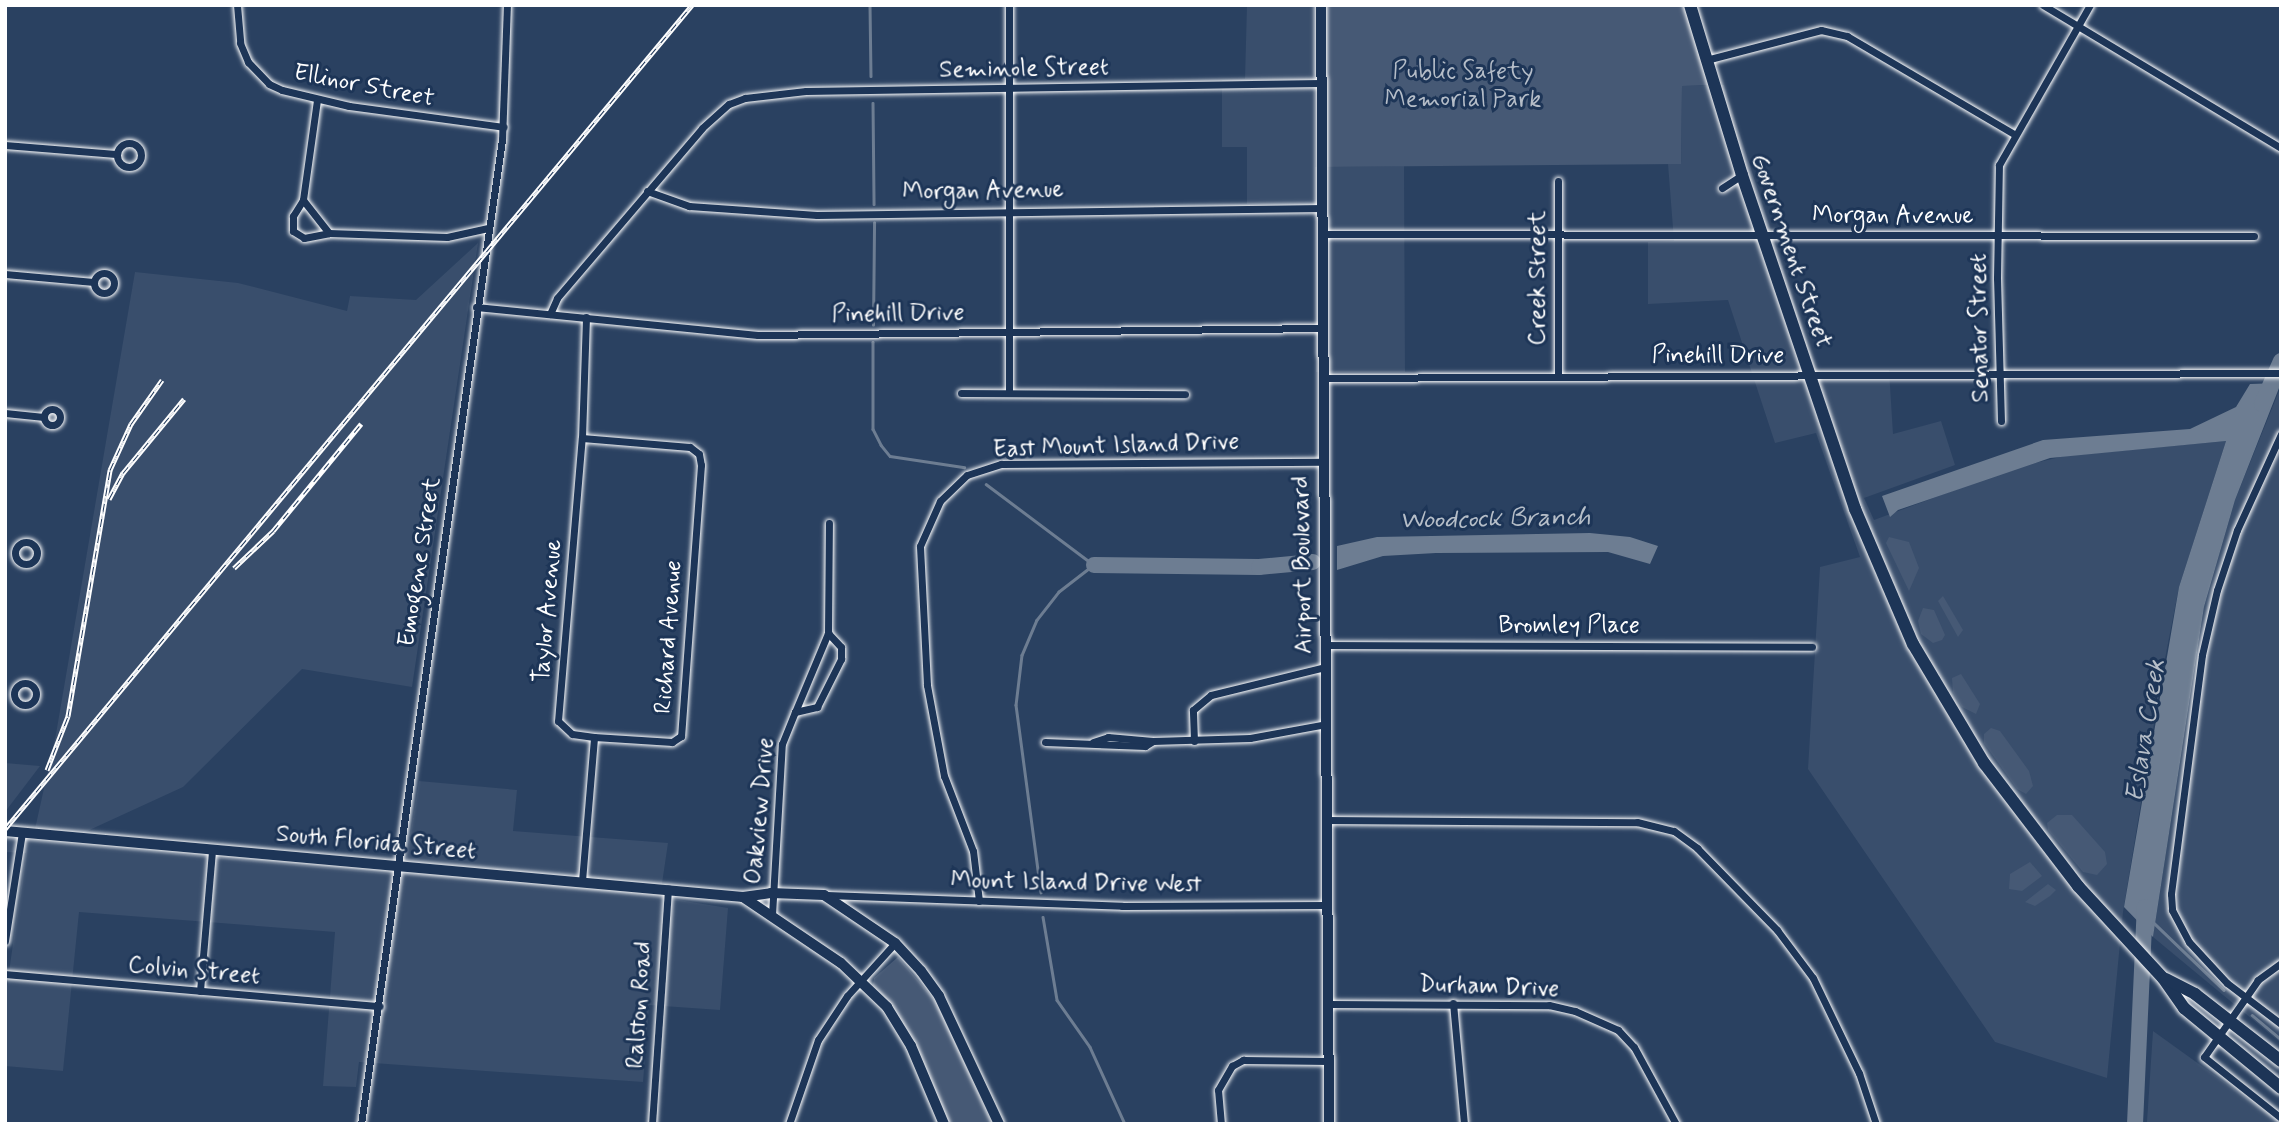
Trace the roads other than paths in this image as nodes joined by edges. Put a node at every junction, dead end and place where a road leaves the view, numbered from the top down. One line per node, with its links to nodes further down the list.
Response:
1 (237, 5): 12 (street, Ellinor Street)
2 (507, 5): 13 (street, Emogene Street)
3 (1009, 5): 11 (street)
4 (1321, 5): 10 (street, Airport Boulevard)
5 (1690, 5): 9 (main road, Government Street)
6 (2042, 5): 8 (street)
7 (2090, 5): 8 (street, Senator Street)
8 (2078, 26): 14 (street, Senator Street); 16 (street)
9 (1706, 60): 14 (street); 18 (main road, Government Street)
10 (1321, 83): 11 (street, Seminole Street); 23 (street, Airport Boulevard)
11 (1009, 90): 21 (street, Seminole Street); 24 (street)
12 (317, 100): 13 (street, Ellinor Street); 22 (street)
13 (503, 127): 25 (street, Emogene Street)
14 (2014, 134): 29 (street, Senator Street)
15 (5, 145): 17 (street)
16 (2281, 148)
17 (116, 154)
18 (1742, 175): 20 (street); 27 (main road, Government Street)
19 (1558, 181): 30 (street, Creek Street)
20 (1722, 188)
21 (647, 191): 24 (street, Morgan Avenue); 35 (street)
22 (303, 200): 26 (street); 26 (street)
23 (1323, 208): 24 (street, Morgan Avenue); 28 (street, Airport Boulevard)
24 (1008, 210): 38 (street)
25 (488, 228): 26 (street); 34 (street, Emogene Street)
26 (329, 233)
27 (1761, 233): 29 (street, Morgan Avenue); 30 (street, Morgan Avenue); 42 (main road, Government Street)
28 (1323, 234): 30 (street, Morgan Avenue); 37 (street, Airport Boulevard)
29 (1998, 235): 31 (street, Morgan Avenue); 39 (street, Senator Street)
30 (1558, 236): 41 (street, Creek Street)
31 (2254, 236)
32 (5, 275): 33 (street)
33 (94, 282)
34 (476, 307): 35 (street, Pinehill Drive); 69 (street, Emogene Street)
35 (550, 314): 36 (street, Pinehill Drive)
36 (586, 317): 38 (street, Pinehill Drive); 51 (street, Taylor Avenue)
37 (1323, 328): 38 (street, Pinehill Drive); 43 (street, Airport Boulevard)
38 (1008, 332): 45 (street)
39 (2000, 373): 40 (street, Pinehill Drive); 42 (street, Pinehill Drive); 49 (street, Senator Street)
40 (2281, 373)
41 (1558, 374): 42 (street, Pinehill Drive); 43 (street, Pinehill Drive)
42 (1811, 375): 82 (main road, Government Street)
43 (1323, 378): 52 (street, Airport Boulevard)
44 (961, 393): 45 (street)
45 (1009, 393): 46 (street)
46 (1185, 394)
47 (5, 413): 48 (street)
48 (44, 417)
49 (2001, 421)
50 (2281, 434): 85 (street)
51 (582, 438): 62 (street, Taylor Avenue); 62 (street, Richard Avenue)
52 (1324, 461): 57 (street, Airport Boulevard); 75 (street, East Mount Island Drive)
53 (829, 523): 56 (street, Oakview Drive)
54 (5, 551): 55 (street)
55 (15, 552)
56 (828, 633): 60 (street, Oakview Drive); 60 (street, Oakview Drive)
57 (1325, 645): 58 (street, Bromley Place); 59 (street, Airport Boulevard)
58 (1812, 647)
59 (1325, 667): 61 (street, Airport Boulevard); 63 (street)
60 (794, 712): 72 (street, Oakview Drive)
61 (1326, 724): 63 (street); 65 (street, Airport Boulevard)
62 (594, 737): 70 (street)
63 (1194, 741): 64 (street)
64 (1045, 742)
65 (1326, 820): 76 (street, Airport Boulevard); 105 (street)
66 (5, 831): 67 (street, South Florida Street)
67 (22, 833): 68 (street, South Florida Street); 78 (street)
68 (212, 850): 69 (street, South Florida Street); 84 (street)
69 (397, 866): 70 (street, South Florida Street); 88 (street, Emogene Street)
70 (582, 881): 71 (street, South Florida Street)
71 (667, 889): 74 (street, South Florida Street); 97 (street, Ralston Road)
72 (771, 893): 73 (street, South Florida Street); 74 (street, South Florida Street); 77 (street, Oakview Drive)
73 (824, 895): 75 (street, Mount Island Drive West); 79 (street)
74 (743, 897): 77 (street, South Florida Street)
75 (979, 901): 76 (street, Mount Island Drive West)
76 (1327, 905): 87 (street, Airport Boulevard)
77 (772, 915): 83 (street, South Florida Street)
78 (5, 941)
79 (895, 943): 83 (street); 100 (street)
80 (2281, 963): 85 (street)
81 (5, 974): 84 (street, Colvin Street)
82 (2163, 978): 89 (main road); 91 (main road)
83 (861, 980): 98 (street); 99 (street, South Florida Street)
84 (200, 991): 88 (street, Colvin Street)
85 (2246, 997): 89 (street); 90 (street)
86 (1453, 1003): 87 (street, Durham Drive); 103 (street); 104 (street, Durham Drive)
87 (1327, 1004): 92 (street, Airport Boulevard)
88 (380, 1006): 96 (street, Emogene Street)
89 (2230, 1022): 91 (street); 93 (main road)
90 (2281, 1024)
91 (2219, 1038): 94 (main road); 95 (street)
92 (1328, 1061): 101 (street); 102 (street, Airport Boulevard)
93 (2281, 1061)
94 (2281, 1088)
95 (2281, 1118)
96 (362, 1124)
97 (652, 1124)
98 (789, 1124)
99 (944, 1124)
100 (999, 1124)
101 (1221, 1124)
102 (1329, 1124)
103 (1464, 1124)
104 (1676, 1124)
105 (1876, 1124)

